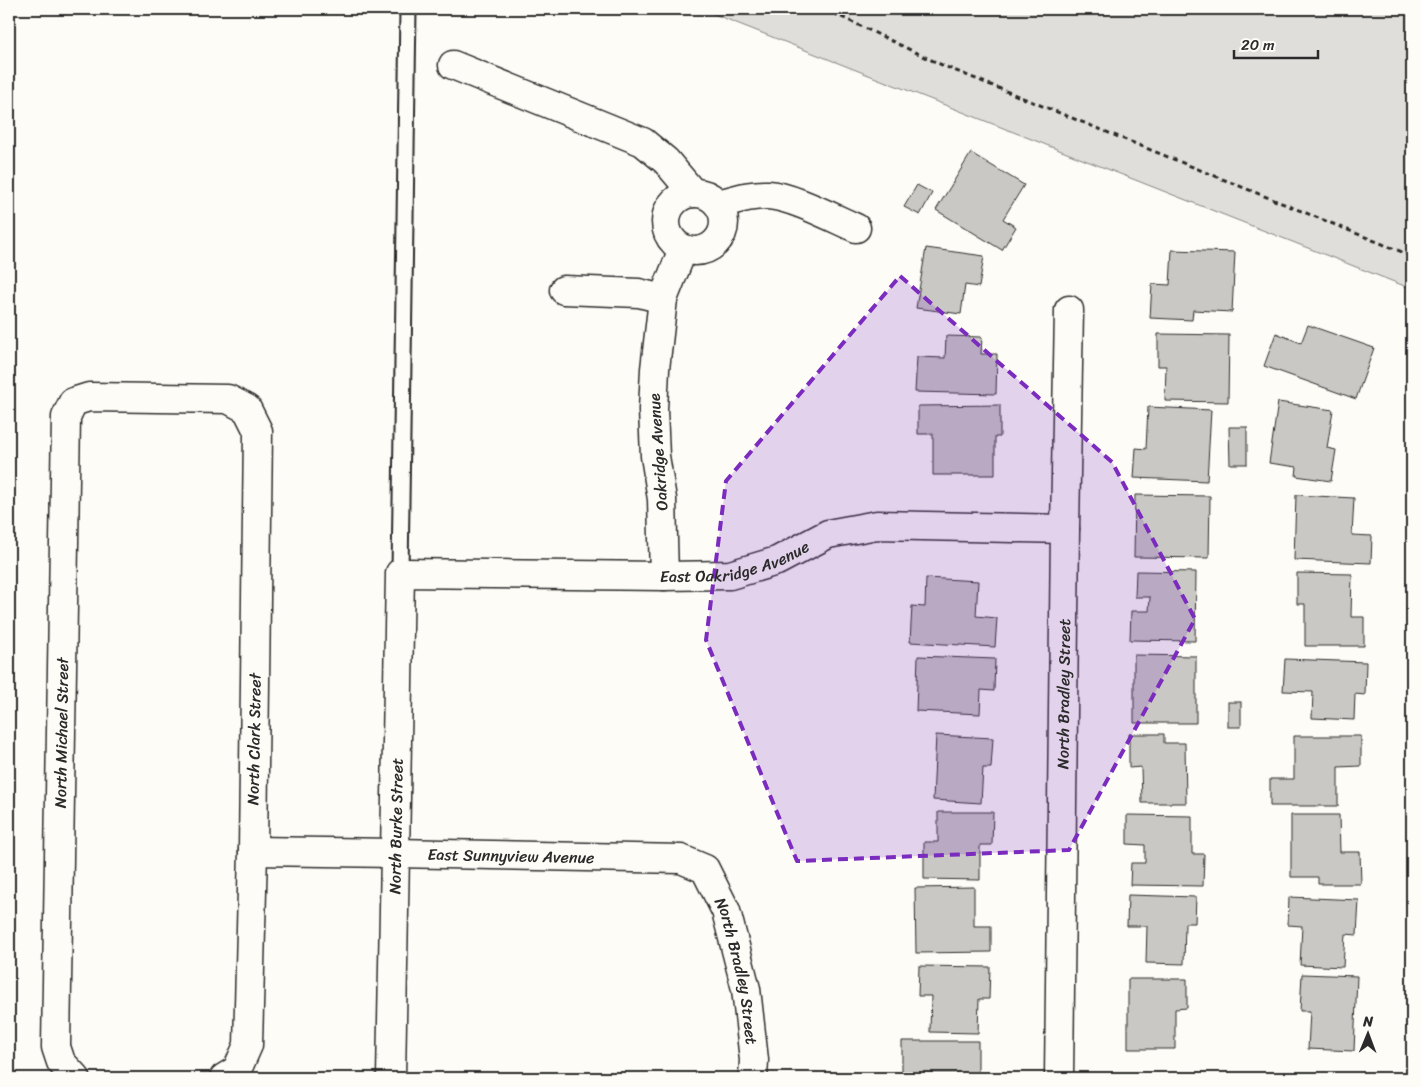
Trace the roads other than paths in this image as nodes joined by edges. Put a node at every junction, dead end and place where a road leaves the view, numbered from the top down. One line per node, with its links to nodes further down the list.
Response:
1 (408, 9): 12 (lane)
2 (453, 65): 3 (street)
3 (693, 193): 4 (street); 6 (street)
4 (718, 204): 5 (street); 6 (street)
5 (856, 228)
6 (683, 249): 8 (street, Oakridge Avenue)
7 (564, 290): 8 (street)
8 (662, 299): 13 (street, Oakridge Avenue)
9 (1069, 310): 11 (street, North Bradley Street)
10 (73, 402): 14 (street, North Clark Street); 17 (street, North Michael Street)
11 (1065, 529): 13 (street, East Oakridge Avenue); 21 (street, North Bradley Street)
12 (400, 573): 13 (street, East Oakridge Avenue); 15 (street, North Burke Street)
13 (664, 576)
14 (253, 852): 15 (street, East Sunnyview Avenue); 18 (street, North Clark Street)
15 (396, 852): 16 (street, East Sunnyview Avenue); 19 (street, North Burke Street)
16 (705, 869): 20 (street, North Bradley Street)
17 (68, 1070)
18 (231, 1074)
19 (391, 1078)
20 (753, 1078)
21 (1059, 1078)

